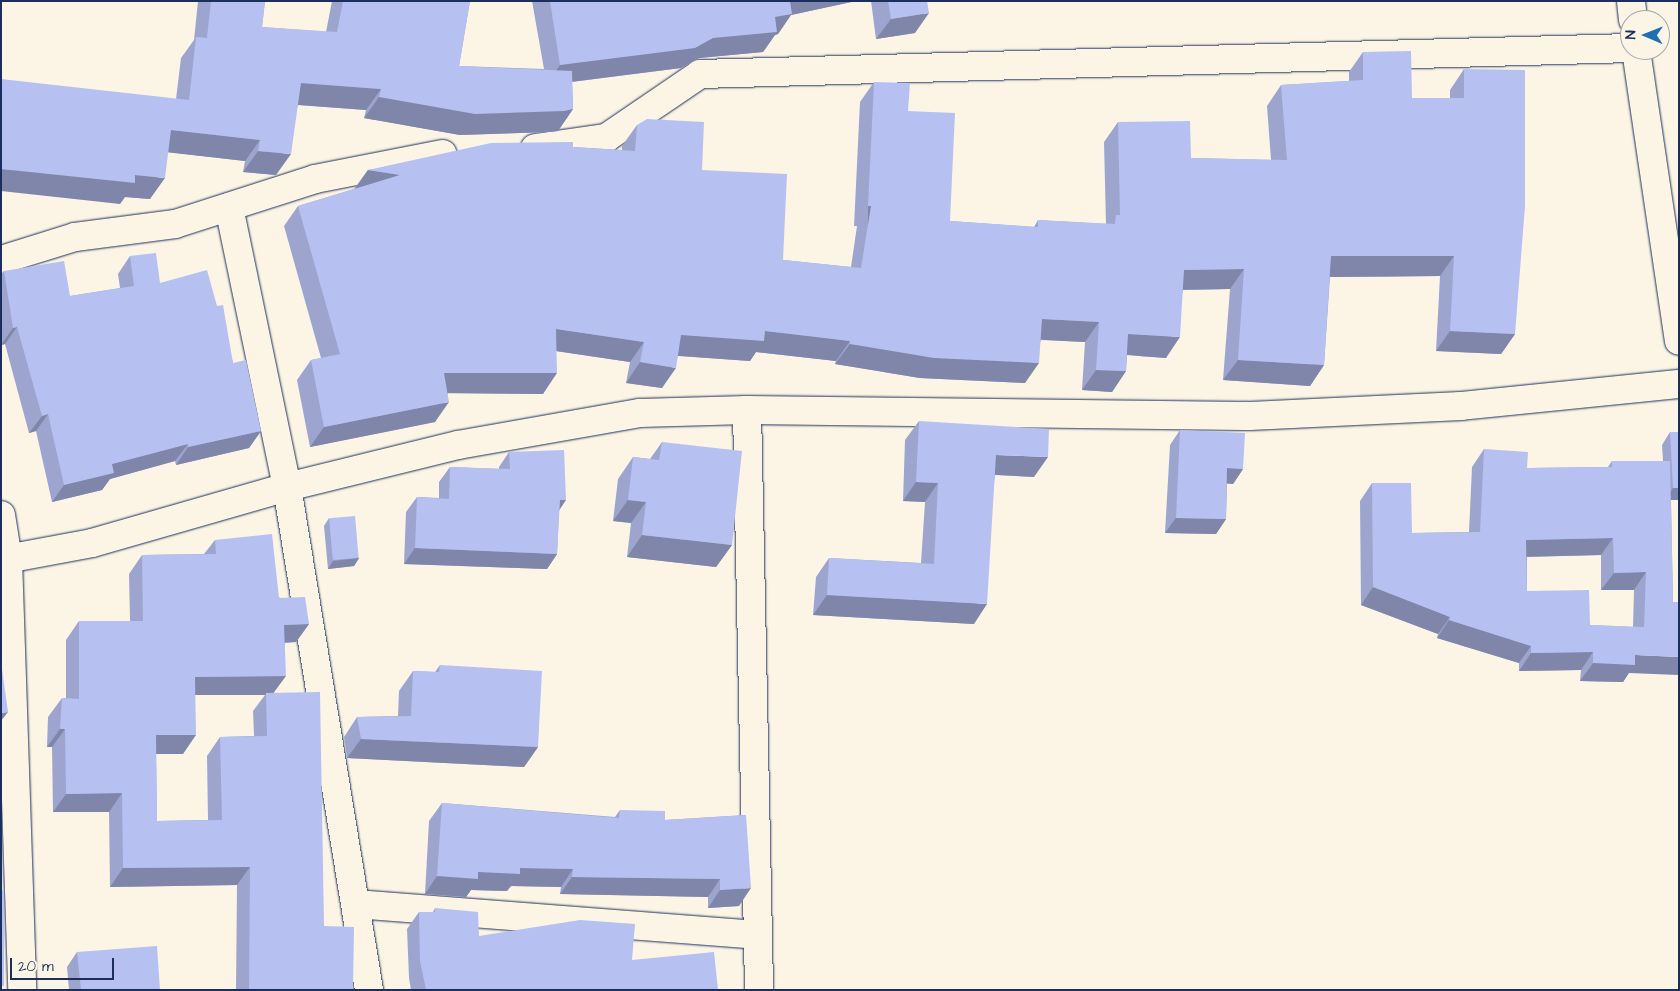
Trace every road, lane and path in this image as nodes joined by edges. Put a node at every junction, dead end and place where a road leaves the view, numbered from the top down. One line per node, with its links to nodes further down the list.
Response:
1 (1620, 48): 3 (street)
2 (1637, 60): 7 (street)
3 (512, 148)
4 (465, 150): 5 (street)
5 (229, 207): 6 (street); 10 (street)
6 (1, 260)
7 (1679, 341)
8 (1679, 384): 9 (street)
9 (747, 410): 10 (street); 14 (street)
10 (287, 488): 12 (street); 13 (street)
11 (1, 515): 12 (street)
12 (4, 559): 15 (street)
13 (356, 904): 14 (street); 16 (street)
14 (756, 935): 17 (street)
15 (22, 990)
16 (368, 990)
17 (759, 990)

